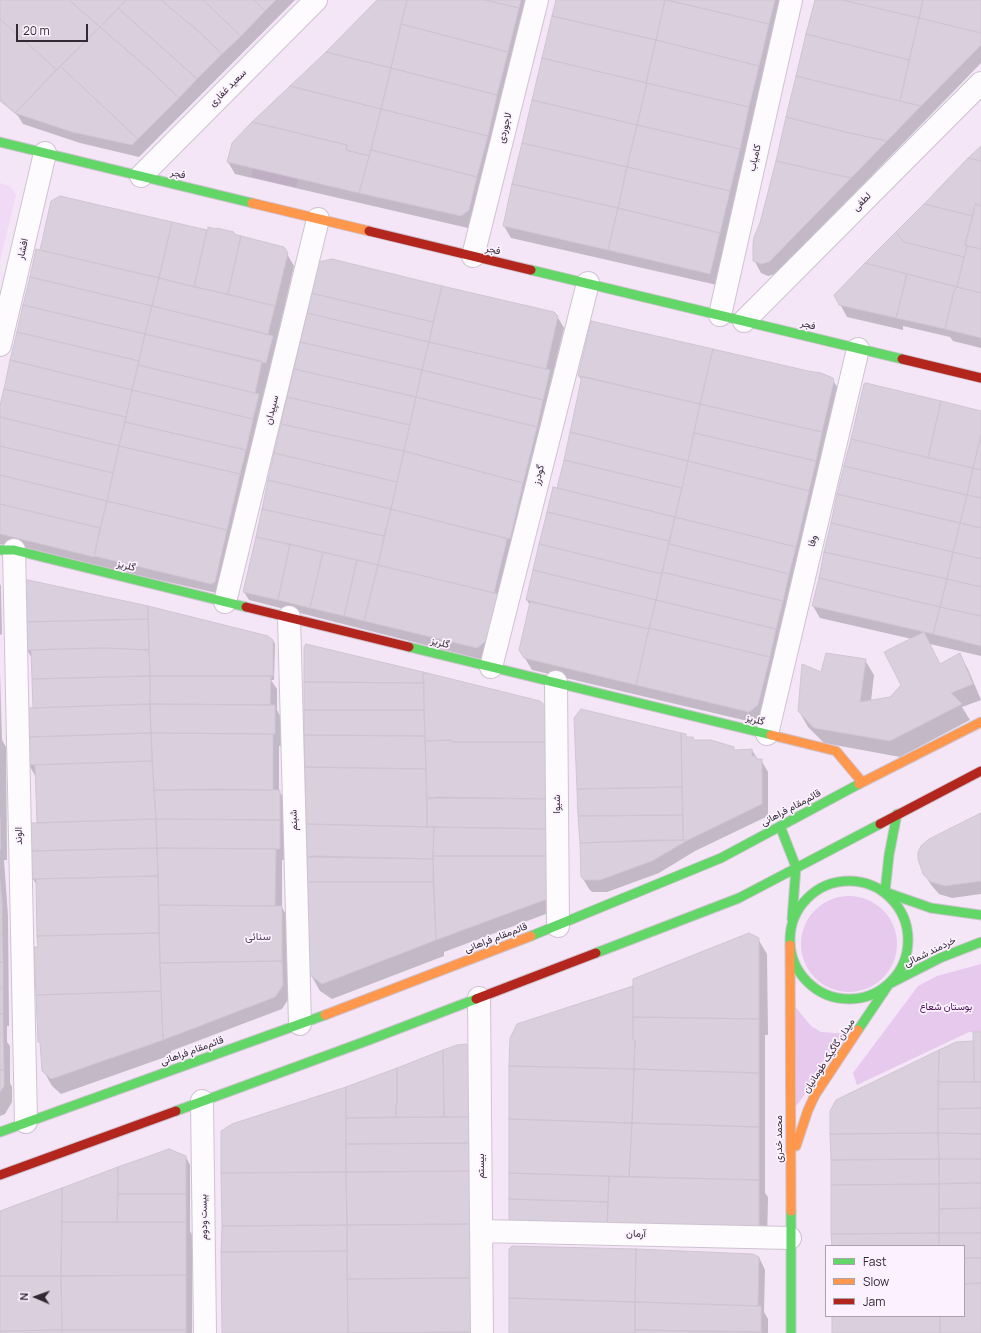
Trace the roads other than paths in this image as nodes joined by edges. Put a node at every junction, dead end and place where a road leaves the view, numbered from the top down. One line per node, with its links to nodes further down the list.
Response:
1 (316, 0): 7 (street, سعید غفاری)
2 (537, 0): 9 (street, لاجوردی)
3 (791, 0): 11 (street, کامیاب)
4 (981, 83): 12 (street, لطفی)
5 (0, 142): 6 (street, فجر)
6 (45, 153): 7 (street, فجر); 13 (street, افشار)
7 (141, 176): 8 (street, فجر)
8 (318, 219): 9 (street, فجر); 17 (street, سپیدان)
9 (473, 256): 10 (street, فجر)
10 (588, 283): 11 (street, فجر); 19 (street, گودرز)
11 (720, 315): 12 (street, فجر)
12 (744, 321): 14 (street, فجر)
13 (0, 345)
14 (858, 349): 15 (street, فجر); 22 (street, وفا)
15 (981, 378)
16 (7, 550): 17 (street, گلریز); 38 (street, الوند)
17 (225, 602): 18 (street, گلریز)
18 (289, 617): 19 (street, گلریز); 36 (street, شبنم)
19 (491, 667): 20 (street, گلریز)
20 (556, 682): 22 (street, گلریز); 31 (street, شیوا)
21 (981, 722): 24 (street, قائم‌مقام فراهانی)
22 (767, 734): 24 (street, گلریز)
23 (981, 771): 25 (street)
24 (862, 782): 26 (street, قائم‌مقام فراهانی)
25 (897, 814): 27 (street); 28 (street)
26 (780, 826): 27 (street); 31 (street, قائم‌مقام فراهانی)
27 (796, 867): 30 (street); 35 (street)
28 (886, 892): 29 (street); 30 (street, میدان گاگیک طومانیان); 34 (street, میدان گاگیک طومانیان)
29 (981, 915)
30 (792, 924): 33 (street, میدان گاگیک طومانیان)
31 (558, 926): 36 (street, قائم‌مقام فراهانی)
32 (981, 942): 34 (street, خردمند شمالی)
33 (790, 945): 34 (street, میدان گاگیک طومانیان); 40 (street, محمد خدری)
34 (889, 984): 40 (street, میدان گاگیک طومانیان)
35 (479, 998): 37 (street); 42 (street, بیستم)
36 (300, 1024): 38 (street, قائم‌مقام فراهانی)
37 (202, 1101): 41 (street); 44 (street, بیست ودوم)
38 (26, 1122): 39 (street, قائم‌مقام فراهانی)
39 (0, 1132)
40 (790, 1167): 43 (street, محمد خدری)
41 (0, 1175)
42 (481, 1230): 43 (street, آرمان); 45 (street, بیستم)
43 (790, 1238): 46 (street, محمد خدری)
44 (205, 1333)
45 (482, 1333)
46 (791, 1333)

